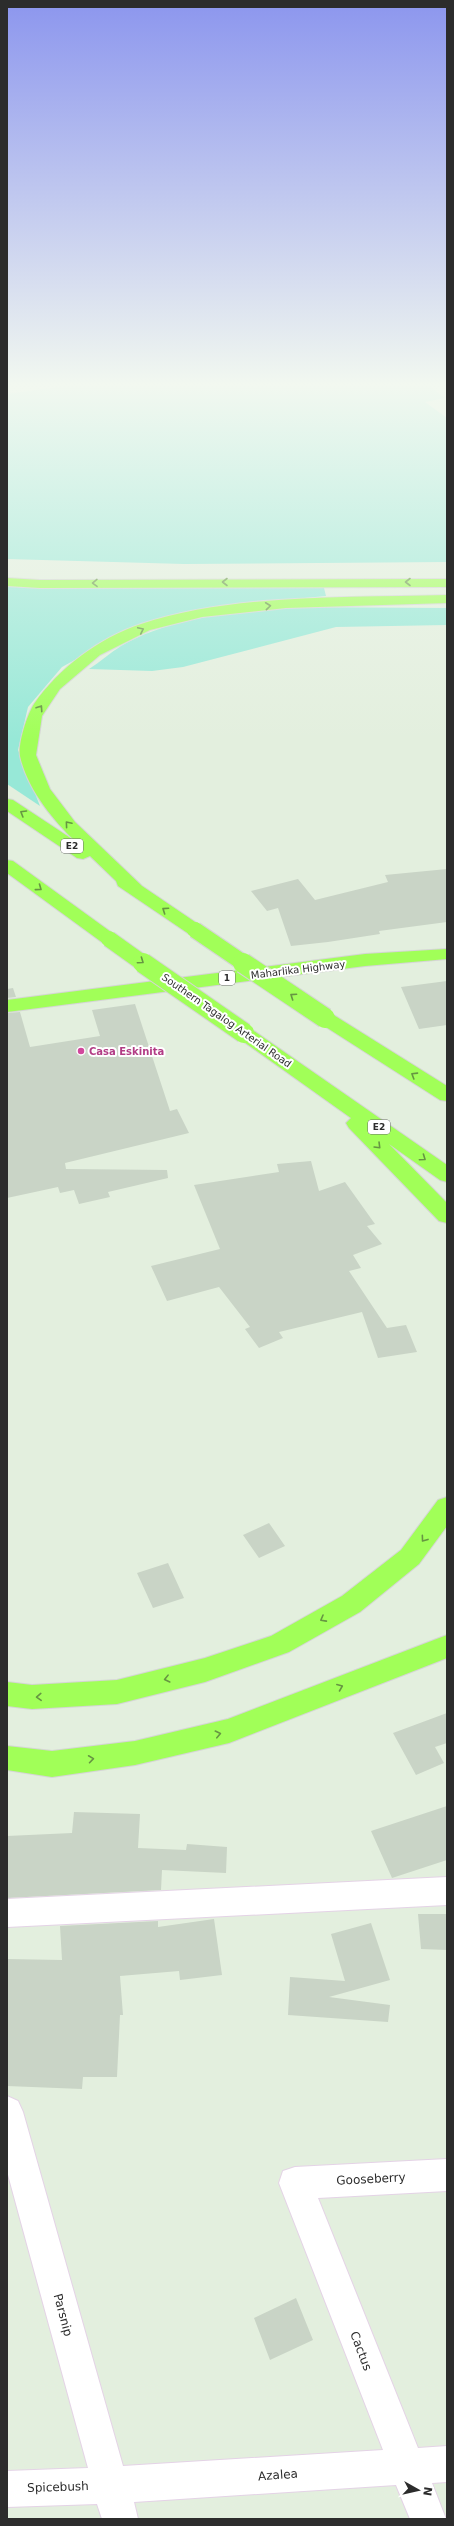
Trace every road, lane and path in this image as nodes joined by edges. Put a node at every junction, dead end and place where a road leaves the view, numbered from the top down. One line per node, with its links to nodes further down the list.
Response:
1 (7, 582): 2 (highway, one-way to 1)
2 (447, 582)
3 (447, 599): 6 (highway, one-way to 3)
4 (7, 804): 6 (highway, E2, one-way to 4)
5 (7, 865): 9 (highway, Southern Tagalog Arterial Road / E2, one-way to 9, bridge)
6 (136, 890): 10 (highway, E2, one-way to 6, bridge)
7 (447, 954): 8 (highway, Maharlika Highway / 1)
8 (7, 1006)
9 (311, 1079): 11 (highway, Southern Tagalog Arterial Road / E2, one-way to 11); 12 (highway, one-way to 12)
10 (447, 1095)
11 (447, 1175)
12 (447, 1216)
13 (447, 1508): 15 (highway, one-way to 15)
14 (447, 1646): 16 (highway, one-way to 14)
15 (7, 1694)
16 (7, 1758)
17 (447, 1891): 18 (street)
18 (7, 1913)
19 (7, 2112): 24 (street, Parsnip)
20 (447, 2175): 21 (street, Gooseberry)
21 (295, 2183): 23 (street, Cactus)
22 (447, 2464): 23 (street, Azalea)
23 (406, 2466): 24 (street, Azalea); 27 (street, Cactus)
24 (110, 2485): 25 (street, Spicebush); 26 (street, Parsnip)
25 (7, 2489)
26 (120, 2519)
27 (428, 2519)

